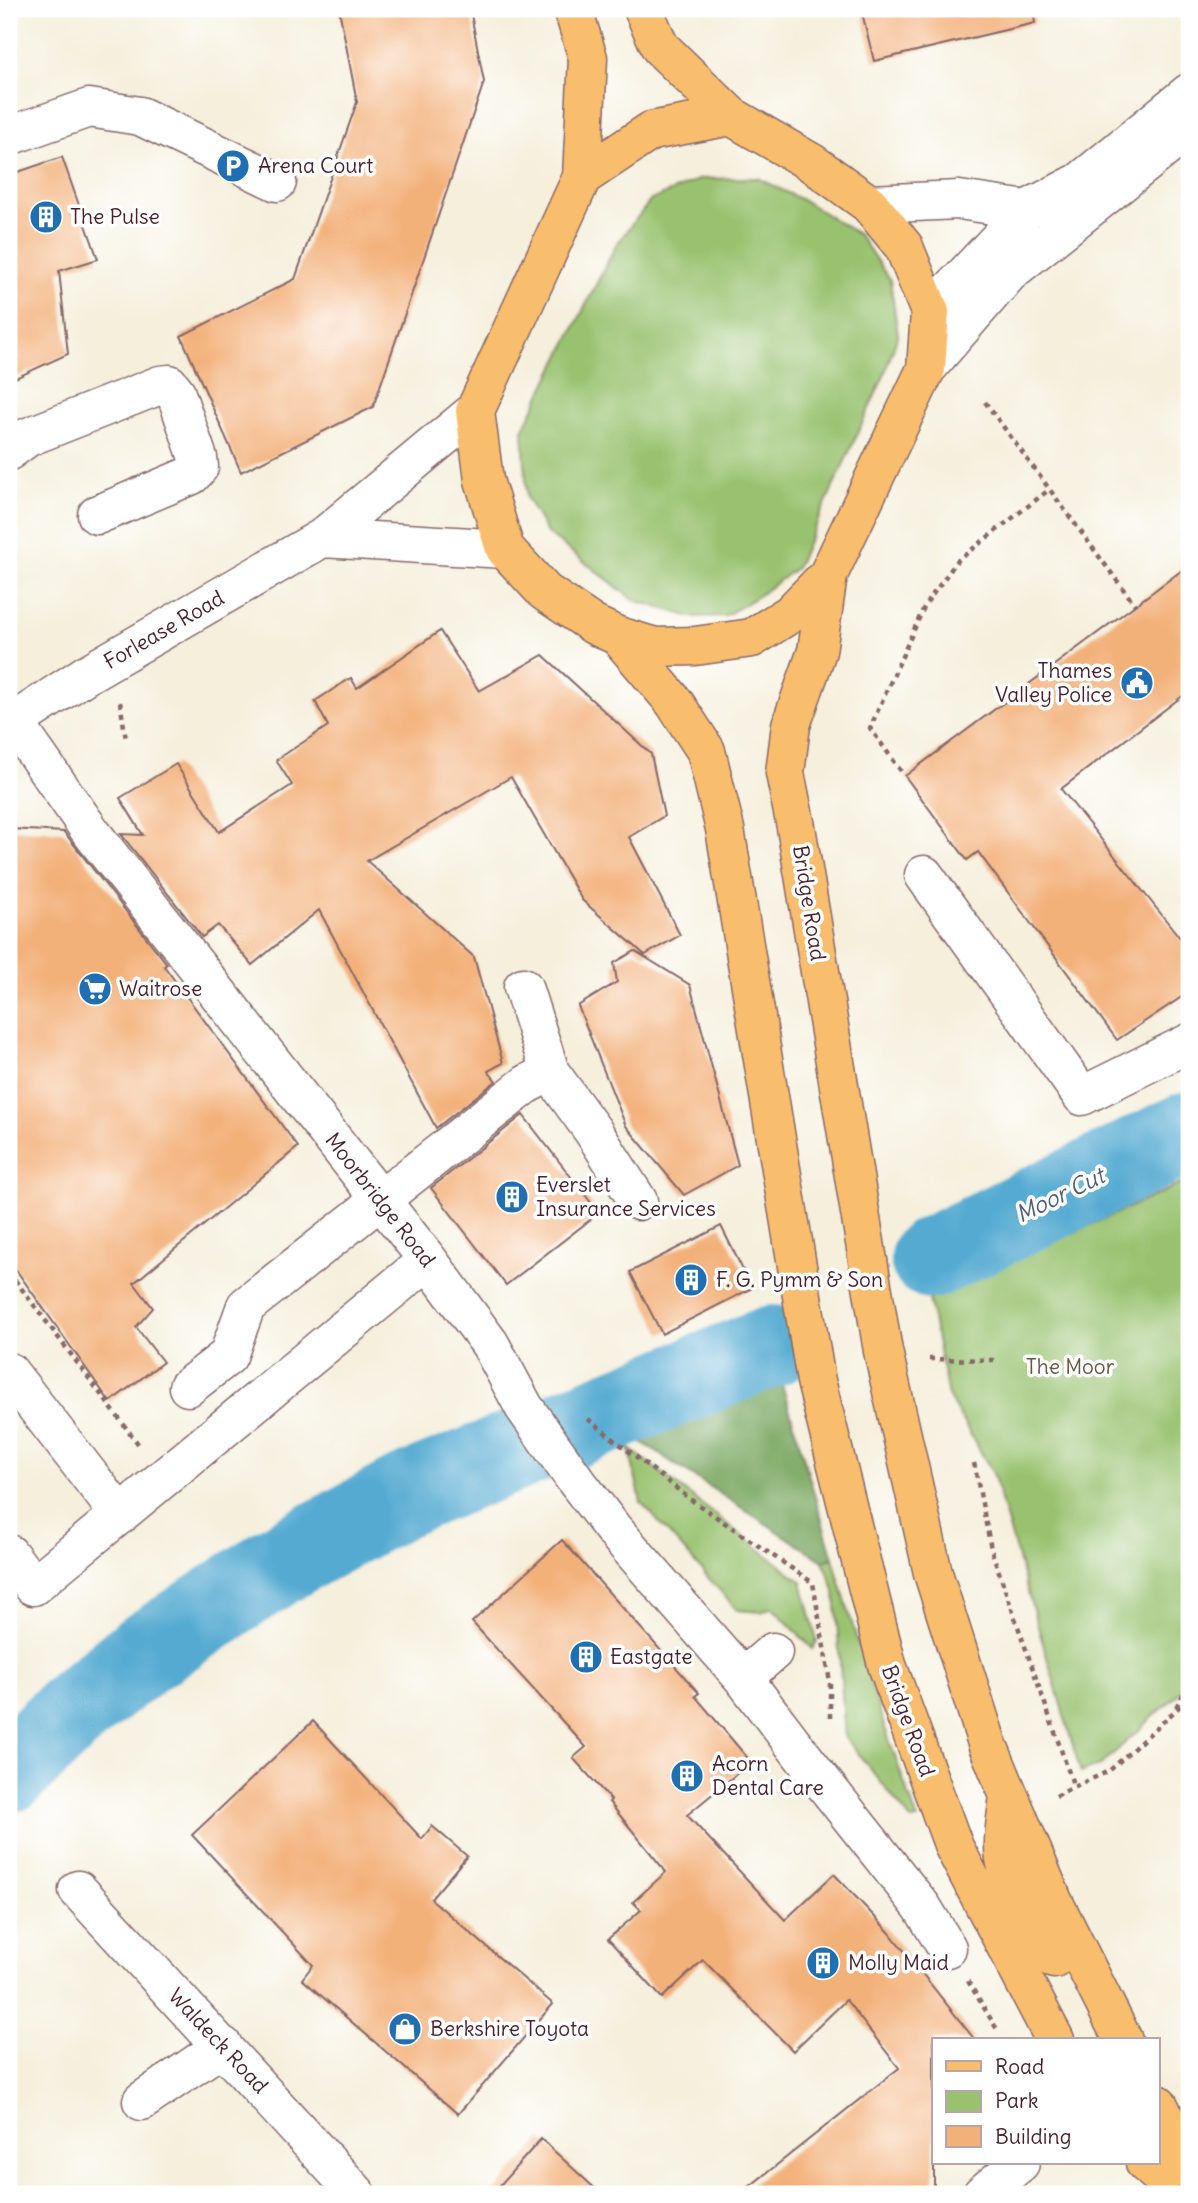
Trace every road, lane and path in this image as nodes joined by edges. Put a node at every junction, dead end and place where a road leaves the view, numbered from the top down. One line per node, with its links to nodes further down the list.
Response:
1 (573, 9): 7 (main road)
2 (643, 9): 4 (main road)
3 (1189, 93): 10 (street)
4 (731, 116): 7 (main road); 9 (main road)
5 (1189, 129): 12 (street)
6 (9, 136): 8 (street)
7 (582, 177): 14 (main road)
8 (277, 181)
9 (869, 204): 10 (street); 11 (main road)
10 (1027, 209): 11 (street)
11 (930, 312): 12 (main road)
12 (926, 369): 20 (main road)
13 (985, 402): 16 (path)
14 (475, 411): 18 (street, Forlease Road); 19 (main road)
15 (9, 451): 17 (street)
16 (1050, 489): 21 (path); 24 (path)
17 (97, 515)
18 (322, 538): 19 (street); 23 (street, Forlease Road)
19 (505, 549): 22 (main road)
20 (828, 575): 22 (main road); 49 (main road, Bridge Road)
21 (1135, 605)
22 (618, 636): 54 (main road, Bridge Road)
23 (10, 721): 29 (street, Moorbridge Road)
24 (901, 771)
25 (924, 875): 27 (street)
26 (523, 987): 28 (street)
27 (1189, 1043)
28 (550, 1072): 29 (street); 30 (street)
29 (382, 1201): 31 (street, Moorbridge Road); 36 (street)
30 (638, 1201)
31 (428, 1260): 39 (street); 43 (street, Moorbridge Road)
32 (9, 1272): 39 (path)
33 (925, 1359): 34 (path)
34 (995, 1360)
35 (9, 1372): 40 (street)
36 (188, 1387)
37 (585, 1417): 44 (path)
38 (974, 1463): 48 (path)
39 (164, 1478): 40 (street)
40 (120, 1515): 41 (street)
41 (9, 1555)
42 (773, 1652): 43 (street)
43 (743, 1678): 52 (street, Moorbridge Road)
44 (830, 1682)
45 (1189, 1684): 47 (path)
46 (1189, 1698): 47 (path)
47 (1174, 1710): 48 (path)
48 (1074, 1787): 50 (path)
49 (1009, 1794): 55 (main road); 56 (main road)
50 (1055, 1796)
51 (78, 1890): 57 (street, Waldeck Road)
52 (947, 1948): 53 (path)
53 (1003, 2038)
54 (1054, 2038)
55 (1097, 2038)
56 (1122, 2038)
57 (223, 2046): 58 (street); 63 (street, Waldeck Road)
58 (142, 2101)
59 (1160, 2108): 62 (main road)
60 (1019, 2164): 64 (street)
61 (1146, 2164): 65 (main road)
62 (1189, 2166)
63 (357, 2194)
64 (982, 2194)
65 (1180, 2194)

